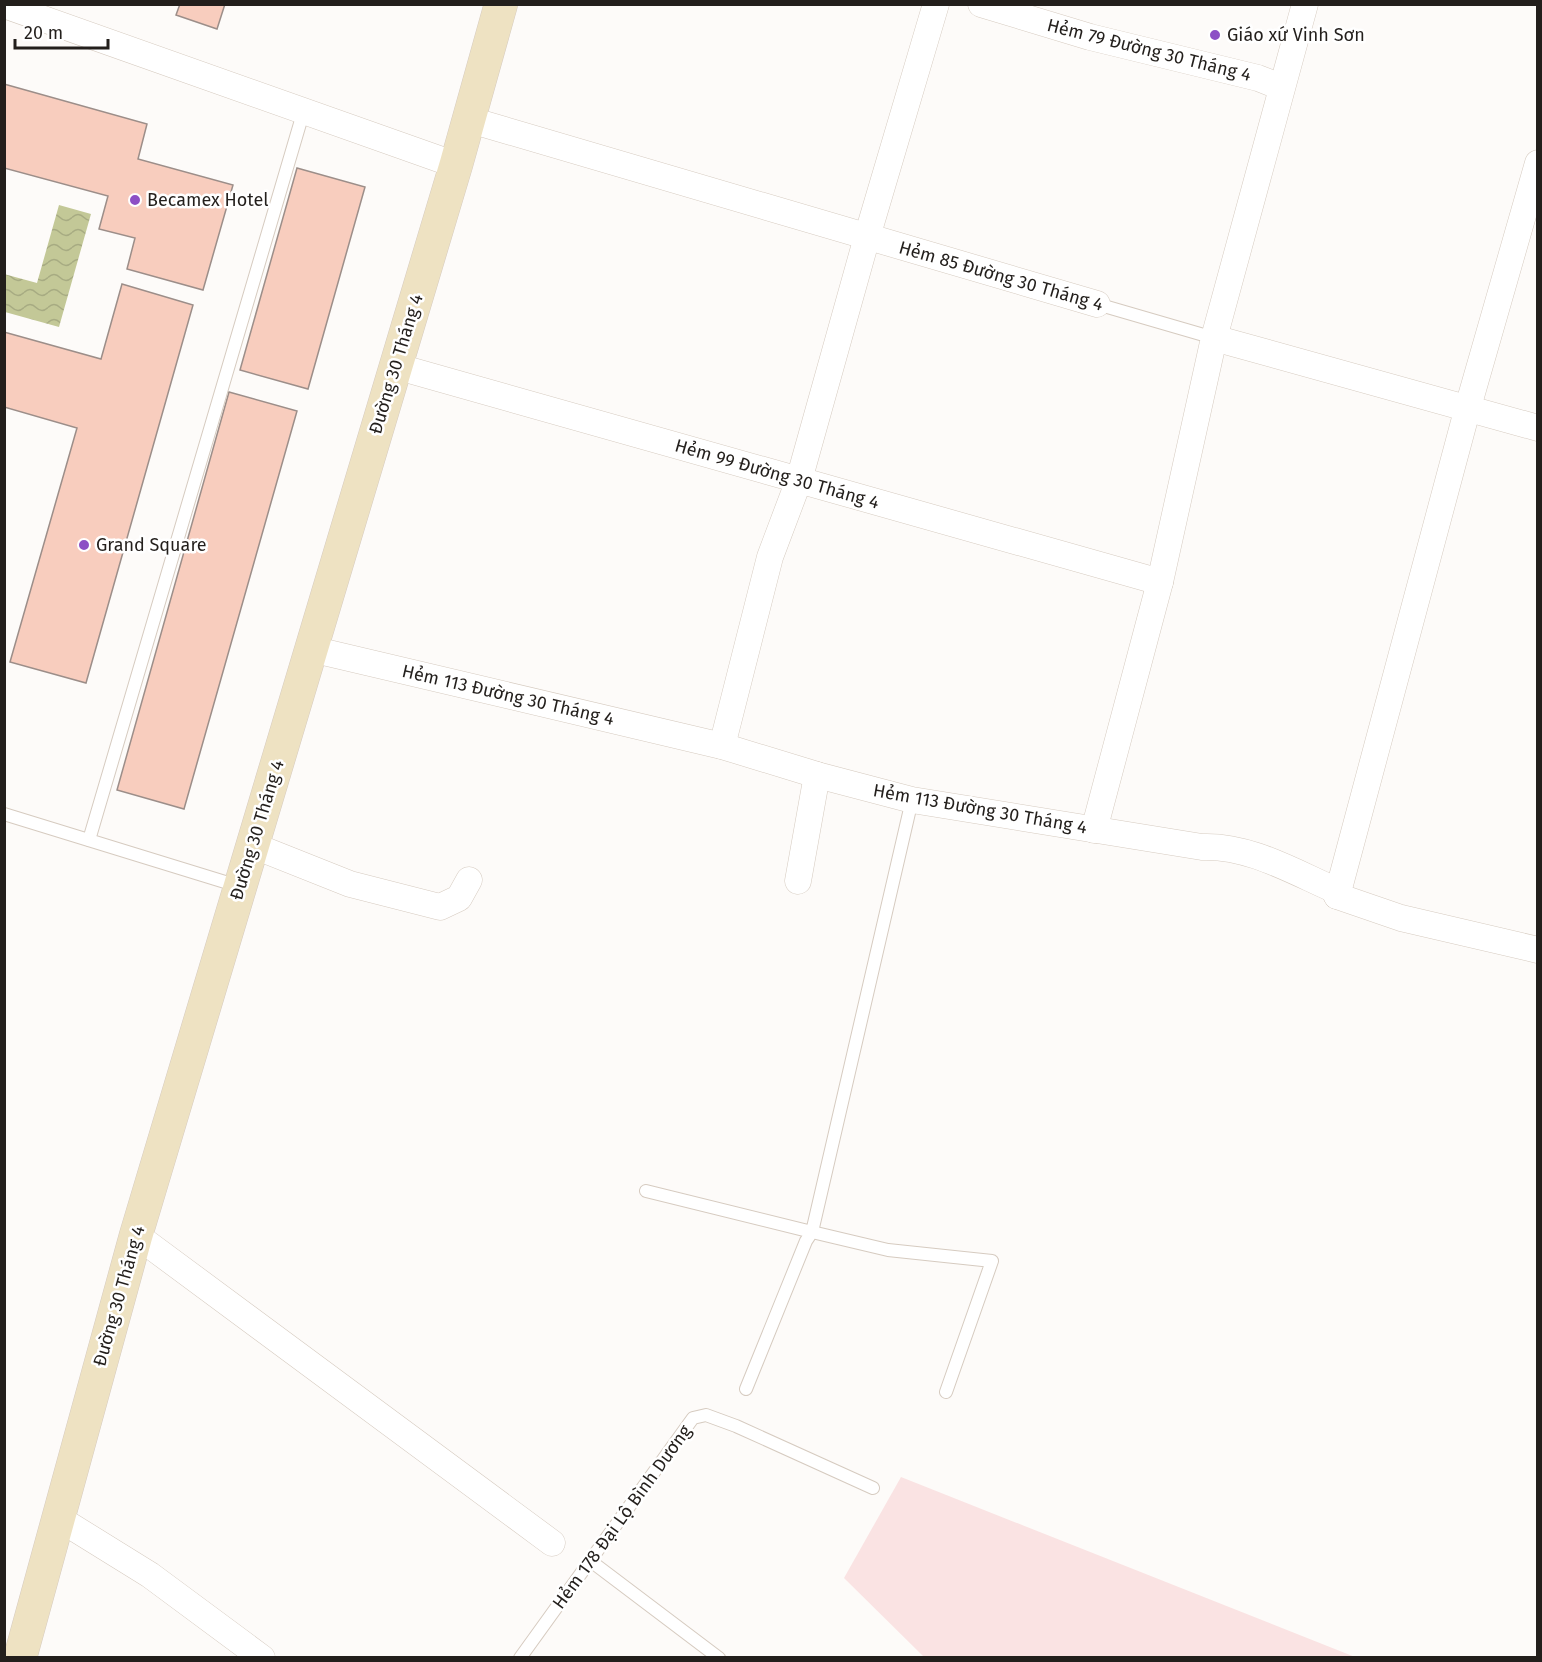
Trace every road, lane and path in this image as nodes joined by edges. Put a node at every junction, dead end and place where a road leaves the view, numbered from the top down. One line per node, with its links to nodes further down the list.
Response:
1 (501, 4): 8 (main road, Đường 30 Tháng 4)
2 (936, 4): 11 (street)
3 (981, 4): 6 (street, Hẻm 79 Đường 30 Tháng 4)
4 (1305, 4): 6 (street)
5 (4, 5): 7 (street)
6 (1281, 87): 13 (street)
7 (304, 110): 10 (street); 25 (lane)
8 (467, 119): 10 (main road, Đường 30 Tháng 4); 11 (street, Hẻm 85 Đường 30 Tháng 4)
9 (1538, 163): 15 (street)
10 (456, 165): 14 (main road, Đường 30 Tháng 4)
11 (867, 237): 12 (street, Hẻm 85 Đường 30 Tháng 4); 17 (street)
12 (1097, 304): 13 (lane, Hẻm 85 Đường 30 Tháng 4)
13 (1214, 338): 15 (street, Hẻm 85 Đường 30 Tháng 4); 18 (street)
14 (394, 366): 17 (street, Hẻm 99 Đường 30 Tháng 4); 19 (main road, Đường 30 Tháng 4)
15 (1468, 407): 16 (street, Hẻm 85 Đường 30 Tháng 4); 30 (street)
16 (1538, 428)
17 (799, 480): 18 (street, Hẻm 99 Đường 30 Tháng 4); 20 (street)
18 (1160, 582): 24 (street)
19 (311, 649): 20 (street, Hẻm 113 Đường 30 Tháng 4); 26 (main road, Đường 30 Tháng 4)
20 (722, 746): 21 (street, Hẻm 113 Đường 30 Tháng 4)
21 (817, 776): 22 (street, Hẻm 113 Đường 30 Tháng 4); 28 (street)
22 (912, 800): 24 (street, Hẻm 113 Đường 30 Tháng 4); 33 (lane)
23 (4, 814): 25 (lane)
24 (1094, 830): 30 (street, Hẻm 113 Đường 30 Tháng 4)
25 (88, 840): 29 (lane)
26 (252, 844): 27 (street); 29 (main road, Đường 30 Tháng 4)
27 (469, 880)
28 (798, 881)
29 (240, 887): 34 (main road, Đường 30 Tháng 4)
30 (1337, 896): 31 (street, Hẻm 113 Đường 30 Tháng 4)
31 (1538, 950)
32 (646, 1191): 33 (lane)
33 (812, 1232): 35 (lane); 36 (lane)
34 (136, 1234): 38 (main road, Đường 30 Tháng 4); 39 (street)
35 (746, 1389)
36 (946, 1392)
37 (873, 1488): 40 (lane, Hẻm 178 Đại Lộ Bình Dương)
38 (58, 1518): 41 (main road, Đường 30 Tháng 4); 42 (street)
39 (552, 1543)
40 (592, 1562): 43 (lane, Hẻm 178 Đại Lộ Bình Dương); 44 (lane)
41 (20, 1658)
42 (262, 1658)
43 (520, 1658)
44 (719, 1658)

